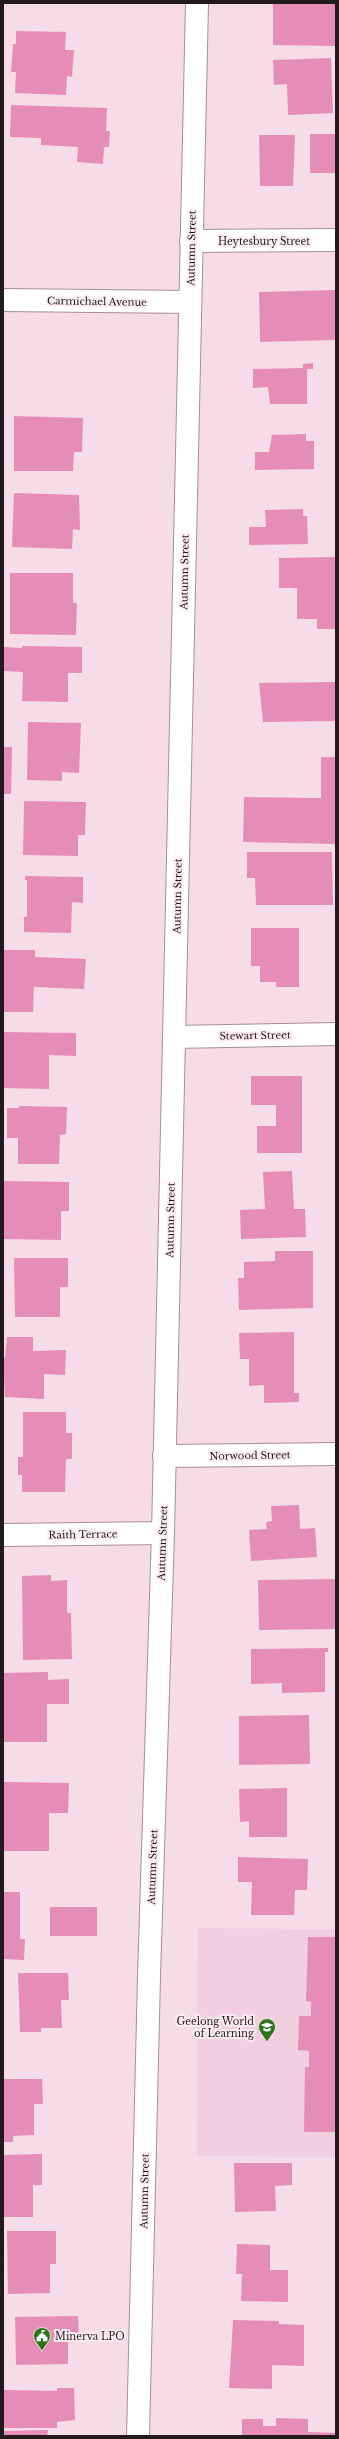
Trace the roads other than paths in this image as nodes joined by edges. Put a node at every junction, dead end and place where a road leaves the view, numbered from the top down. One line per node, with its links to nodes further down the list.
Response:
1 (197, 3): 3 (street, Autumn Street)
2 (336, 240): 3 (street, Heytesbury Street)
3 (191, 241): 5 (street, Autumn Street)
4 (3, 300): 5 (street, Carmichael Avenue)
5 (190, 302): 7 (street, Autumn Street)
6 (336, 1034): 7 (street, Stewart Street)
7 (174, 1037): 9 (street, Autumn Street)
8 (336, 1454): 9 (street, Norwood Street)
9 (164, 1456): 10 (street, Autumn Street)
10 (163, 1533): 11 (street, Raith Terrace); 12 (street, Autumn Street)
11 (3, 1535)
12 (138, 2436)

